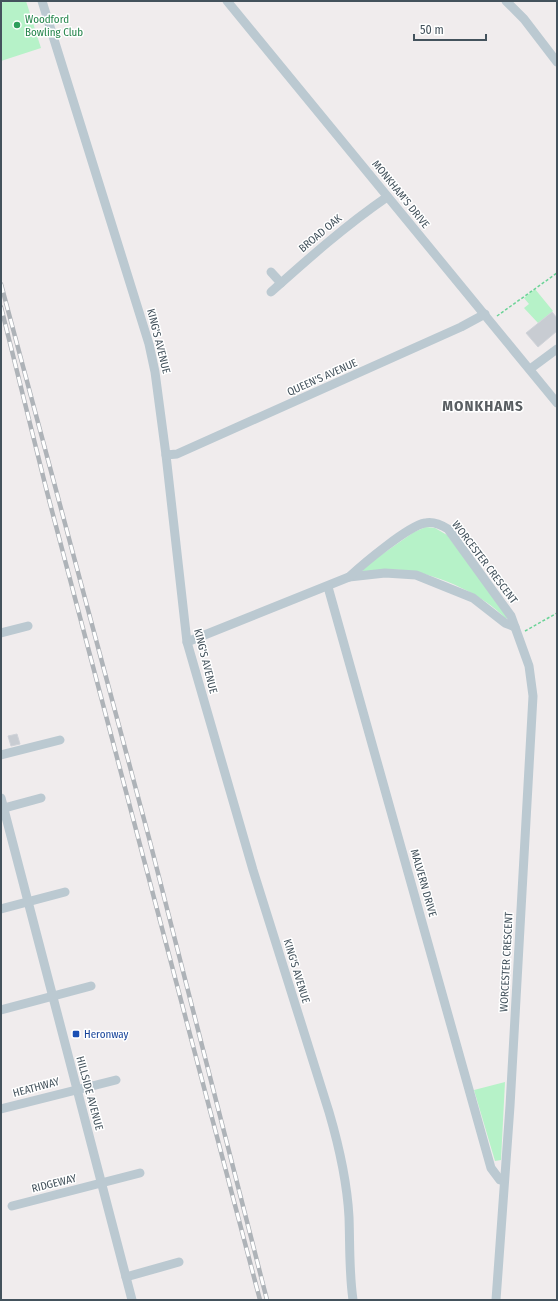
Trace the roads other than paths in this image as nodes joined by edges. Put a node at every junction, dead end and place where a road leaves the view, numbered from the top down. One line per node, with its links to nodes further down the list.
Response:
1 (42, 1): 13 (street, KING'S AVENUE)
2 (227, 1): 5 (street, MONKHAM'S DRIVE)
3 (506, 1): 4 (street)
4 (557, 62)
5 (387, 197): 7 (street, BROAD OAK); 9 (street, MONKHAM'S DRIVE)
6 (271, 272): 7 (street)
7 (281, 283): 8 (street, BROAD OAK)
8 (271, 292)
9 (488, 318): 11 (street, MONKHAM'S DRIVE); 13 (street, QUEEN'S AVENUE)
10 (557, 349): 11 (street)
11 (530, 369): 12 (street, MONKHAM'S DRIVE)
12 (557, 403)
13 (166, 456): 19 (street, KING'S AVENUE)
14 (350, 577): 15 (street, WORCESTER CRESCENT); 17 (street, WORCESTER CRESCENT); 17 (street, WORCESTER CRESCENT)
15 (328, 587): 19 (street, WORCESTER CRESCENT); 35 (street, MALVERN DRIVE)
16 (28, 626): 18 (street)
17 (517, 631): 35 (street, WORCESTER CRESCENT)
18 (1, 633)
19 (187, 642): 41 (street, KING'S AVENUE)
20 (60, 740): 21 (street)
21 (1, 755)
22 (1, 798): 24 (street, HILLSIDE AVENUE)
23 (41, 798): 24 (street)
24 (2, 809): 26 (street, HILLSIDE AVENUE)
25 (65, 892): 26 (street)
26 (28, 902): 27 (street); 29 (street, HILLSIDE AVENUE)
27 (1, 909)
28 (91, 986): 29 (street)
29 (52, 996): 30 (street); 32 (street, HILLSIDE AVENUE)
30 (1, 1010)
31 (116, 1080): 32 (street)
32 (77, 1089): 33 (street, HEATHWAY); 36 (street, HILLSIDE AVENUE)
33 (1, 1108)
34 (140, 1173): 36 (street, RIDGEWAY)
35 (504, 1181): 42 (street, WORCESTER CRESCENT)
36 (102, 1183): 37 (street, RIDGEWAY); 39 (street, HILLSIDE AVENUE)
37 (12, 1206)
38 (179, 1262): 39 (street)
39 (126, 1277): 40 (street, HILLSIDE AVENUE)
40 (132, 1300)
41 (353, 1300)
42 (496, 1300)

